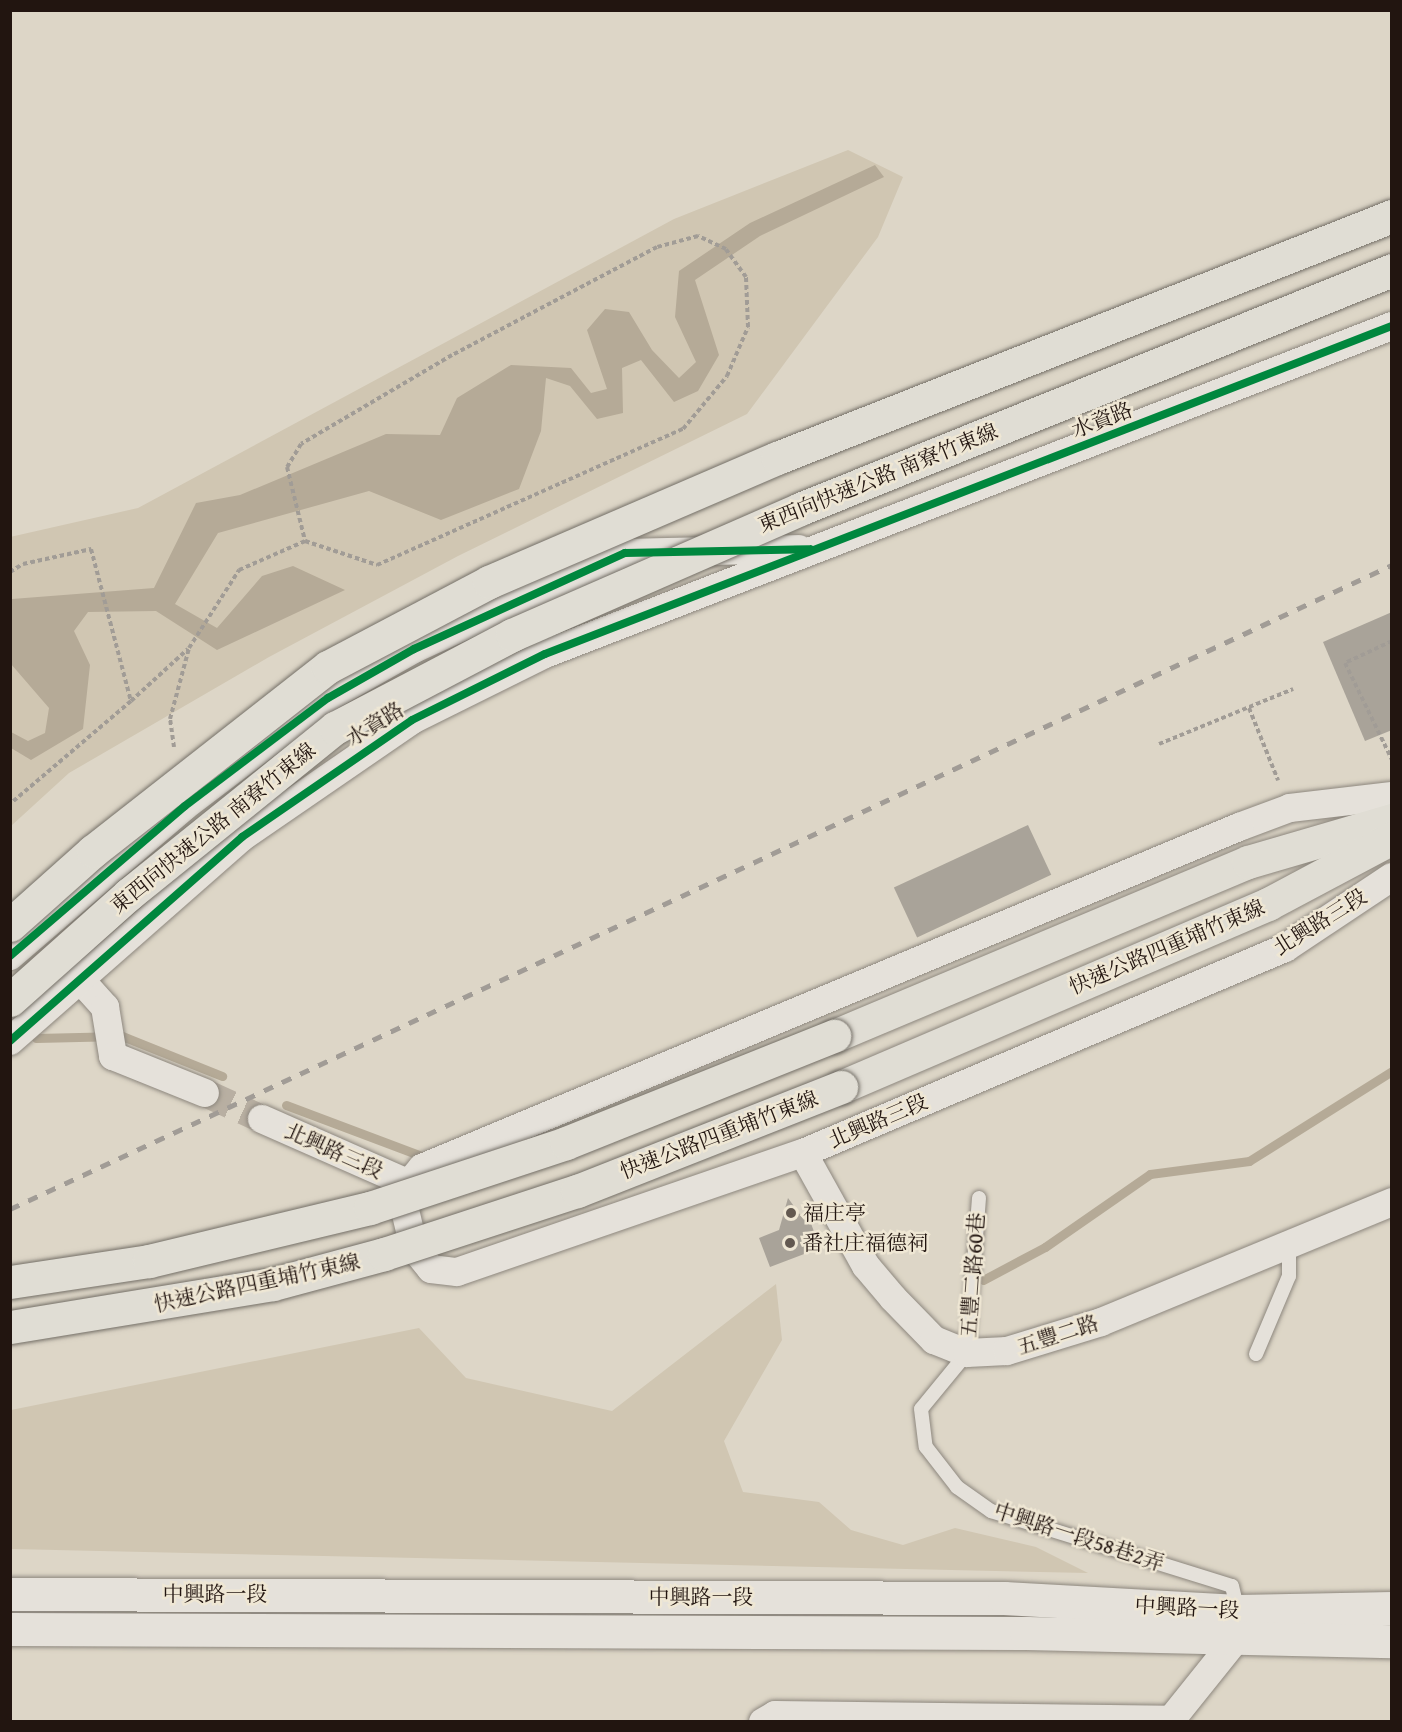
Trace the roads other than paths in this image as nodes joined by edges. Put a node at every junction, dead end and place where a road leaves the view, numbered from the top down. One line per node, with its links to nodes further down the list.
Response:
1 (1392, 216): 9 (highway, bridge)
2 (1392, 270): 12 (highway, 東西向快速公路 南寮竹東線, bridge)
3 (1392, 326): 4 (street, 水資路)
4 (825, 548): 9 (street, 水資路); 11 (street, 水資路)
5 (1392, 796): 17 (street, 北興路三段)
6 (1392, 820): 21 (highway, 快速公路四重埔竹東線, bridge)
7 (1392, 838): 22 (highway, 快速公路四重埔竹東線, bridge)
8 (1392, 877): 16 (street, 北興路三段)
9 (24, 928): 10 (street, 水資路); 11 (street)
10 (10, 956)
11 (80, 980): 13 (street, 水資路); 14 (street)
12 (10, 1000)
13 (10, 1041)
14 (205, 1093)
15 (262, 1119): 17 (street, 北興路三段)
16 (802, 1153): 17 (street, 北興路三段); 23 (street, 五豐二路)
17 (405, 1182)
18 (979, 1198): 23 (lane, 五豐二路60巷)
19 (1392, 1202): 20 (street, 五豐二路)
20 (1289, 1246): 23 (street, 五豐二路); 24 (lane)
21 (10, 1282)
22 (10, 1327)
23 (967, 1353): 27 (lane, 中興路一段58巷2弄)
24 (1256, 1354)
25 (10, 1594): 27 (main road, 中興路一段)
26 (1392, 1608): 27 (main road, 中興路一段)
27 (1237, 1626): 28 (main road, 中興路一段); 29 (main road, 中興路一段); 30 (street)
28 (10, 1629)
29 (1392, 1641)
30 (763, 1722)

